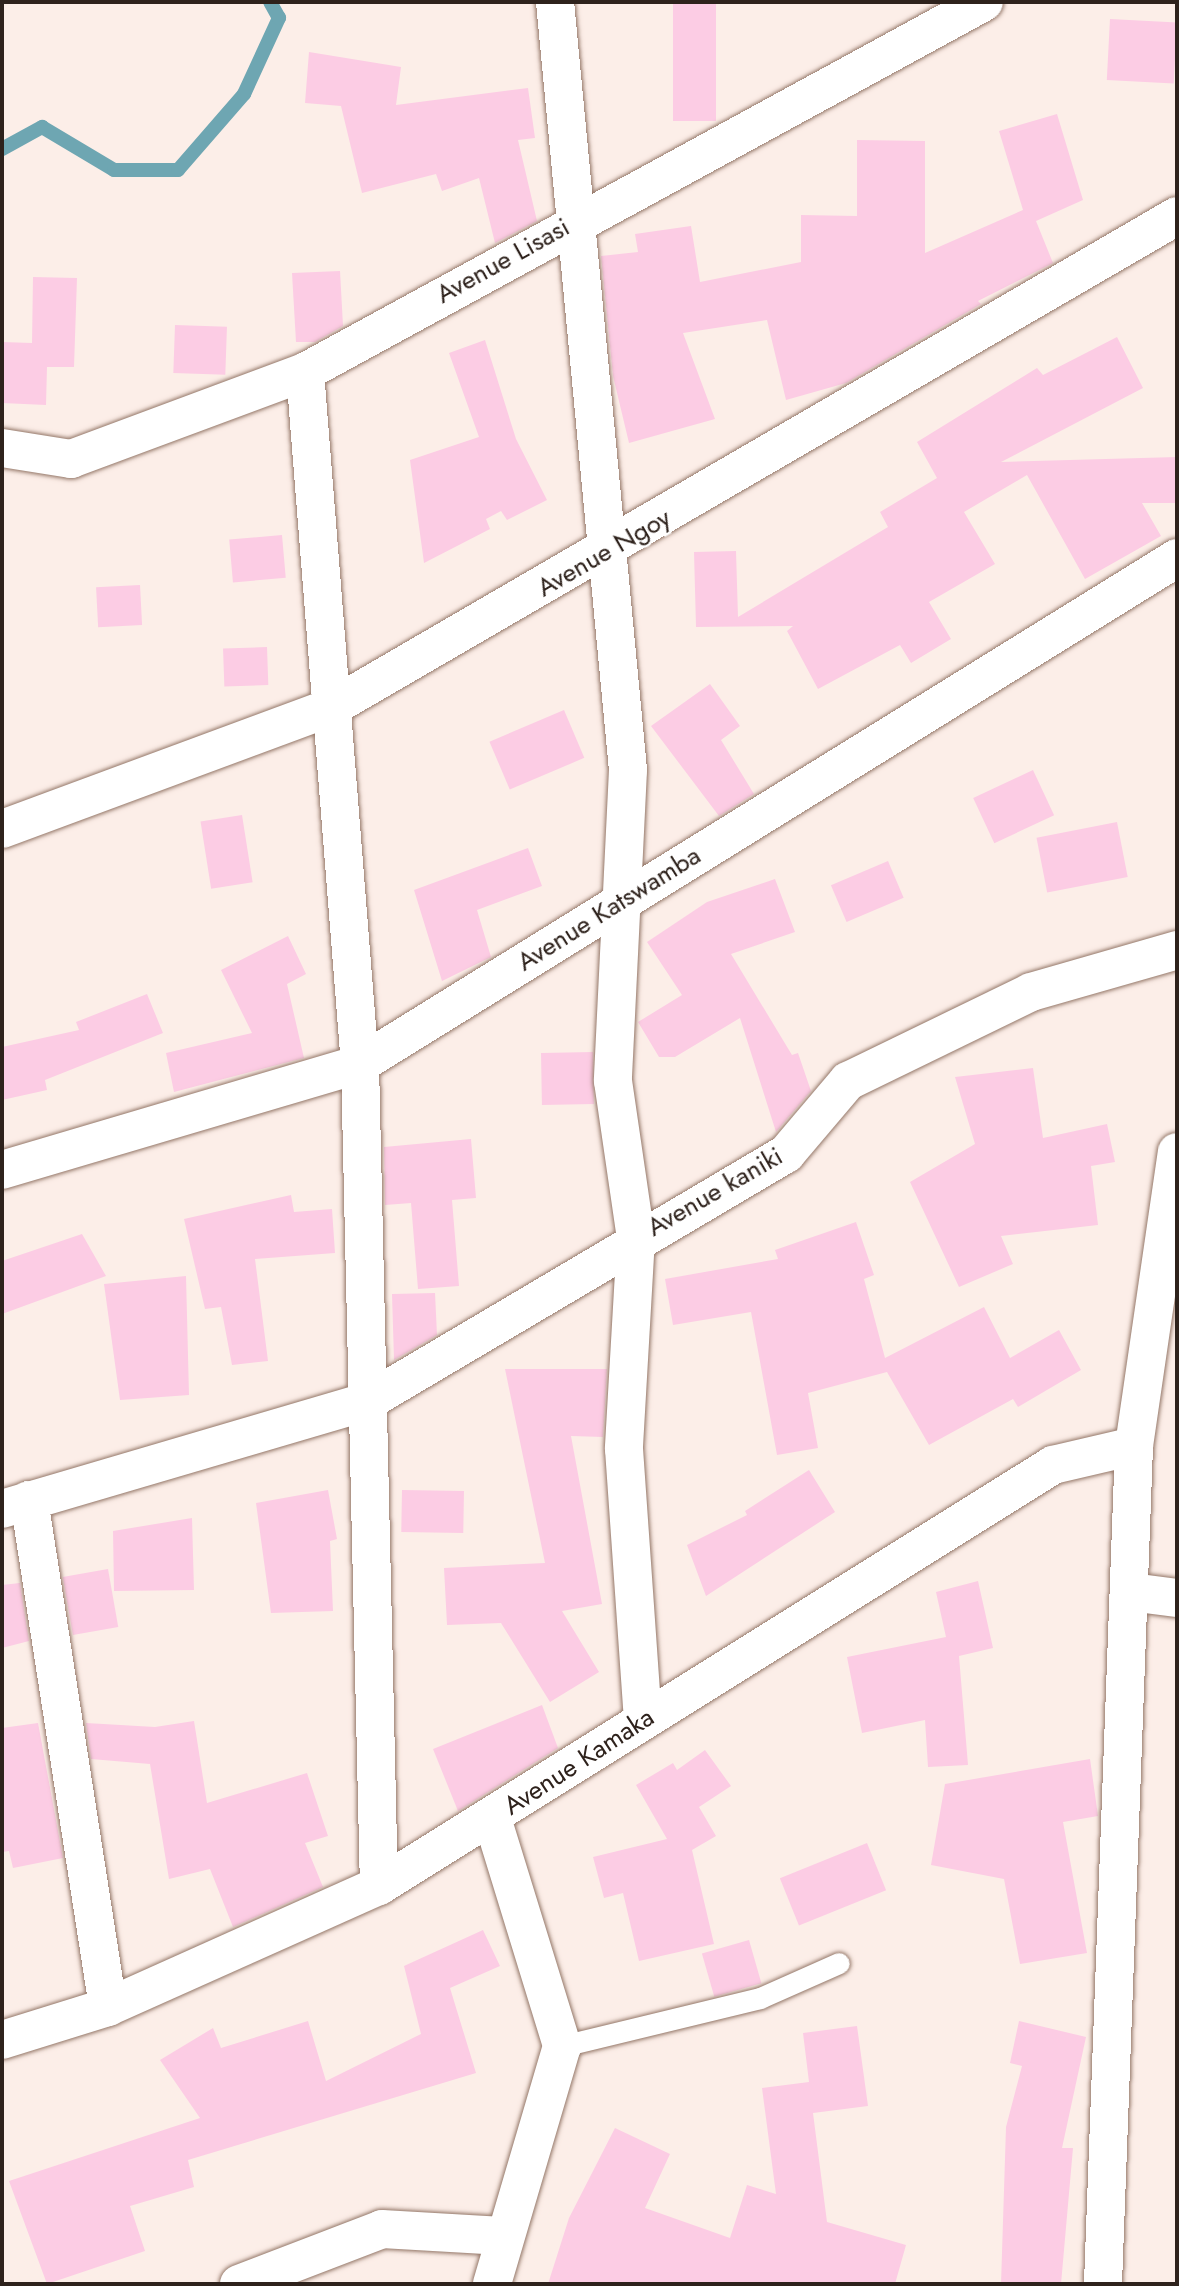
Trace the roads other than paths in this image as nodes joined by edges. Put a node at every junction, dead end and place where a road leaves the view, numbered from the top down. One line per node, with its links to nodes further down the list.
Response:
1 (555, 2): 4 (street)
2 (984, 2): 4 (street, Avenue Lisasi)
3 (1177, 216): 7 (street, Avenue Ngoy)
4 (574, 220): 5 (street, Avenue Lisasi); 7 (street)
5 (305, 372): 6 (street, Avenue Lisasi); 9 (street)
6 (2, 448)
7 (610, 551): 9 (street, Avenue Ngoy); 11 (street)
8 (1177, 558): 11 (street, Avenue Katswamba)
9 (332, 707): 10 (street, Avenue Ngoy); 13 (street)
10 (2, 829)
11 (617, 903): 13 (street, Avenue Katswamba); 16 (street)
12 (1177, 950): 16 (street, Avenue kaniki)
13 (360, 1064): 15 (street, Avenue Katswamba); 17 (street)
14 (1177, 1152): 18 (street)
15 (2, 1170)
16 (636, 1238): 17 (street, Avenue kaniki); 22 (street)
17 (368, 1401): 19 (street, Avenue kaniki); 24 (street)
18 (1135, 1446): 20 (street); 22 (street, Avenue Kamaka)
19 (15, 1505): 26 (street)
20 (1131, 1592): 21 (street); 32 (street)
21 (1177, 1598)
22 (643, 1720): 23 (street, Avenue Kamaka)
23 (492, 1818): 24 (street, Avenue Kamaka); 28 (street)
24 (379, 1886): 26 (street, Avenue Kamaka)
25 (839, 1963): 28 (lane)
26 (108, 2007): 27 (street, Avenue Kamaka)
27 (2, 2040)
28 (562, 2046): 29 (street)
29 (503, 2236): 30 (street); 31 (street)
30 (239, 2284)
31 (492, 2284)
32 (1103, 2284)

